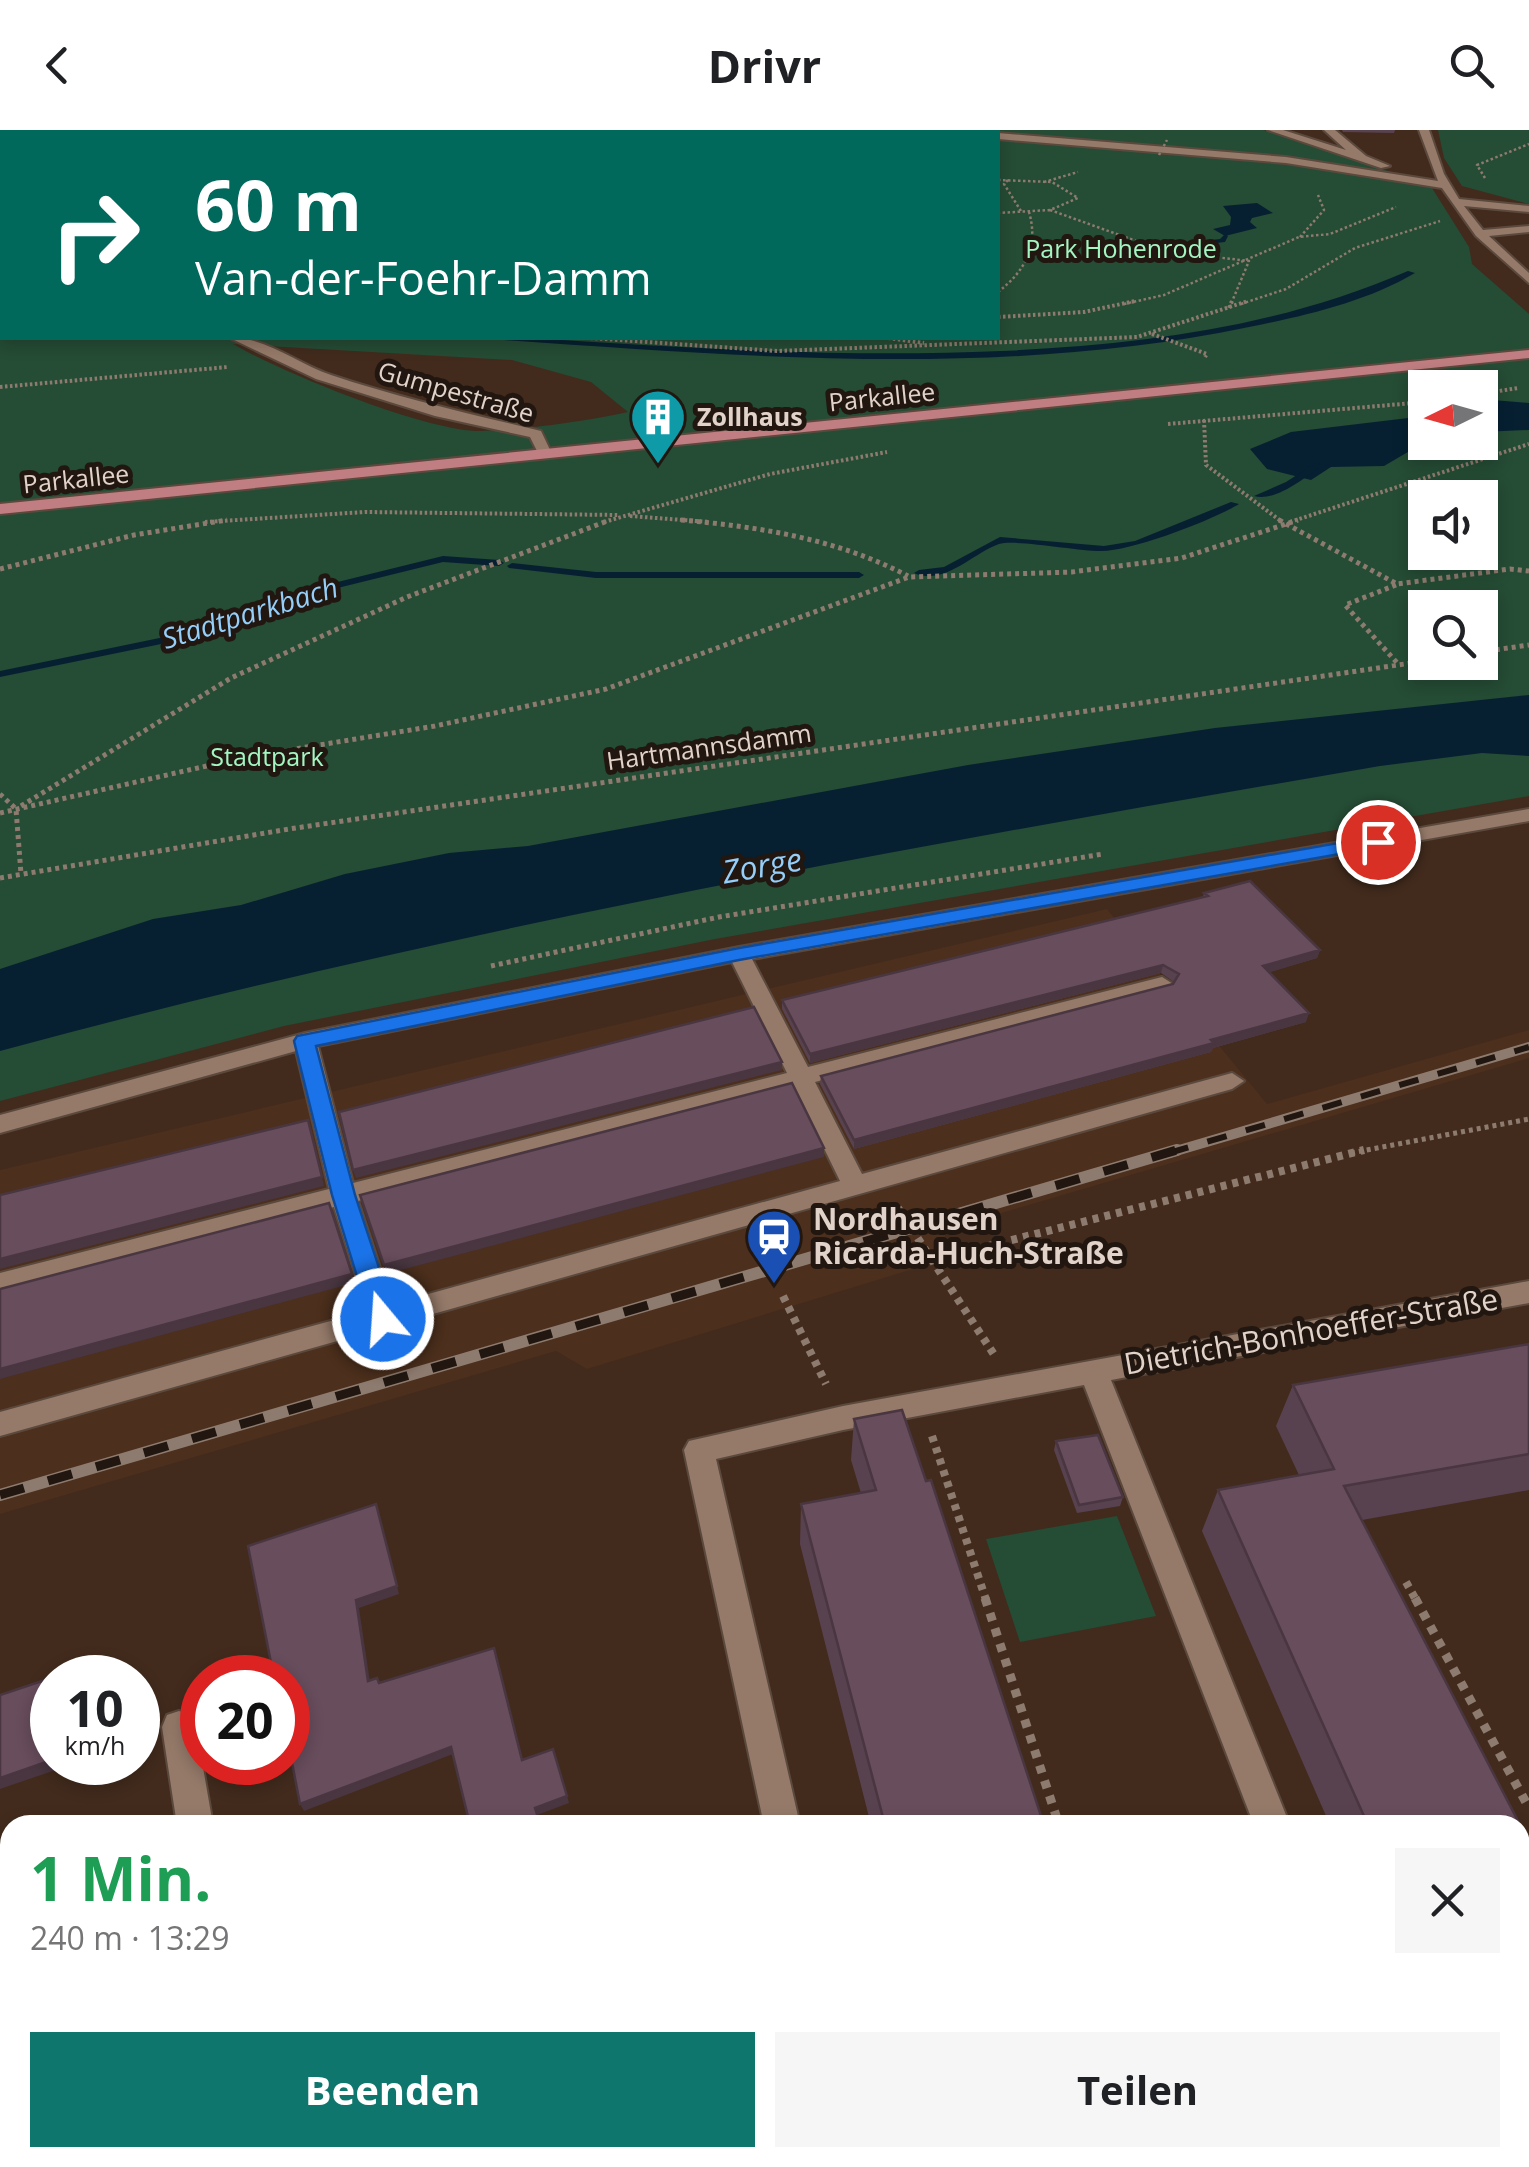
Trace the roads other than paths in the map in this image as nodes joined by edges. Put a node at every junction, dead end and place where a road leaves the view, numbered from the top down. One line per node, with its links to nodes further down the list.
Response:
1 (1274, 130): 5 (street)
2 (1329, 130): 5 (street)
3 (1424, 130): 6 (street)
4 (1000, 136): 6 (street)
5 (1362, 158): 6 (street)
6 (1447, 186): 7 (street)
7 (1462, 207): 8 (street); 10 (street)
8 (1529, 209)
9 (1529, 228): 10 (street)
10 (1480, 234): 11 (street)
11 (1529, 278)
12 (240, 340): 14 (street, Gumpestraße)
13 (1529, 354): 14 (main road, Parkallee)
14 (545, 454): 15 (main road, Parkallee)
15 (0, 509)
16 (1529, 816): 17 (street)
17 (739, 954): 19 (street); 20 (street)
18 (1162, 984): 20 (street)
19 (304, 1041): 22 (street); 24 (street)
20 (798, 1076): 23 (street); 24 (street)
21 (1232, 1081): 23 (street)
22 (0, 1124)
23 (867, 1184): 27 (street)
24 (343, 1195): 25 (street); 27 (street)
25 (0, 1284)
26 (1529, 1292): 28 (street, Dietrich-Bonhoeffer-Straße)
27 (383, 1319): 29 (street)
28 (1093, 1371): 32 (street, Dietrich-Bonhoeffer-Straße); 33 (street, Dietrich-Bonhoeffer-Straße)
29 (0, 1424)
30 (189, 1785): 31 (street)
31 (193, 1815)
32 (780, 1815)
33 (1268, 1815)

